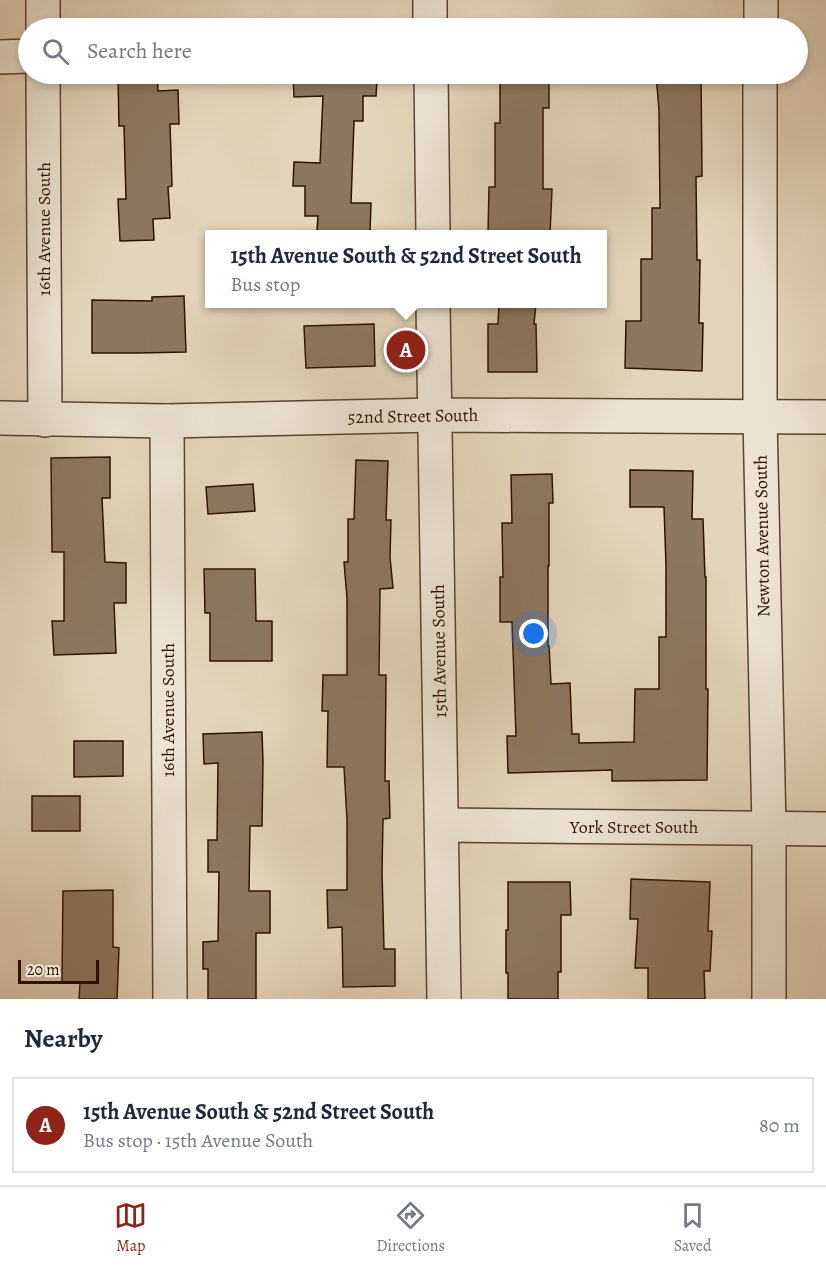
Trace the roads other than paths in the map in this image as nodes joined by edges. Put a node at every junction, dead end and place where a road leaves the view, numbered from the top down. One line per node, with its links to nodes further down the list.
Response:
1 (43, 0): 4 (street)
2 (430, 0): 5 (street)
3 (761, 0): 6 (street)
4 (43, 18)
5 (430, 18)
6 (760, 18)
7 (18, 56): 8 (street)
8 (0, 57)
9 (44, 84): 18 (street, 16th Avenue South)
10 (431, 84): 12 (street)
11 (760, 84): 15 (street, Newton Avenue South)
12 (433, 230)
13 (434, 308): 14 (street, 15th Avenue South)
14 (435, 414): 15 (street, 52nd Street South); 19 (street, 52nd Street South); 20 (street, 15th Avenue South)
15 (760, 417): 16 (street, 52nd Street South); 21 (street, Newton Avenue South)
16 (826, 417)
17 (0, 418): 18 (street, 52nd Street South)
18 (45, 420): 19 (street, 52nd Street South)
19 (167, 421): 23 (street, 16th Avenue South)
20 (442, 825): 21 (street, York Street South); 24 (street, 15th Avenue South)
21 (769, 828): 22 (street, York Street South); 25 (street, Newton Avenue South)
22 (826, 829)
23 (170, 999)
24 (444, 999)
25 (769, 999)

